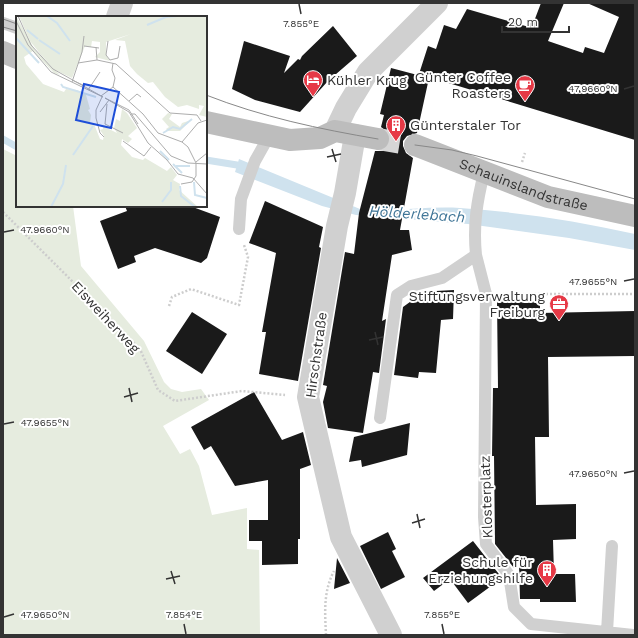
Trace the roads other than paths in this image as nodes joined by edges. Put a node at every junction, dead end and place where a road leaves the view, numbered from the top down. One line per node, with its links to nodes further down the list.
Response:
1 (122, 3): 3 (street)
2 (437, 3): 9 (street, Hirschstraße)
3 (117, 16)
4 (3, 23): 5 (lane)
5 (16, 28)
6 (3, 52): 7 (main road)
7 (16, 58)
8 (207, 122): 10 (main road)
9 (345, 133): 10 (main road); 11 (main road); 20 (street, Hirschstraße)
10 (269, 136): 15 (lane)
11 (378, 139)
12 (415, 145): 13 (main road, Schauinslandstraße)
13 (484, 173): 14 (main road, Schauinslandstraße); 16 (lane, Klosterplatz)
14 (635, 216)
15 (242, 233)
16 (476, 255): 17 (lane); 19 (lane, Klosterplatz)
17 (380, 418)
18 (612, 546): 19 (lane)
19 (607, 632): 21 (lane, Klosterplatz)
20 (391, 635)
21 (633, 635)

